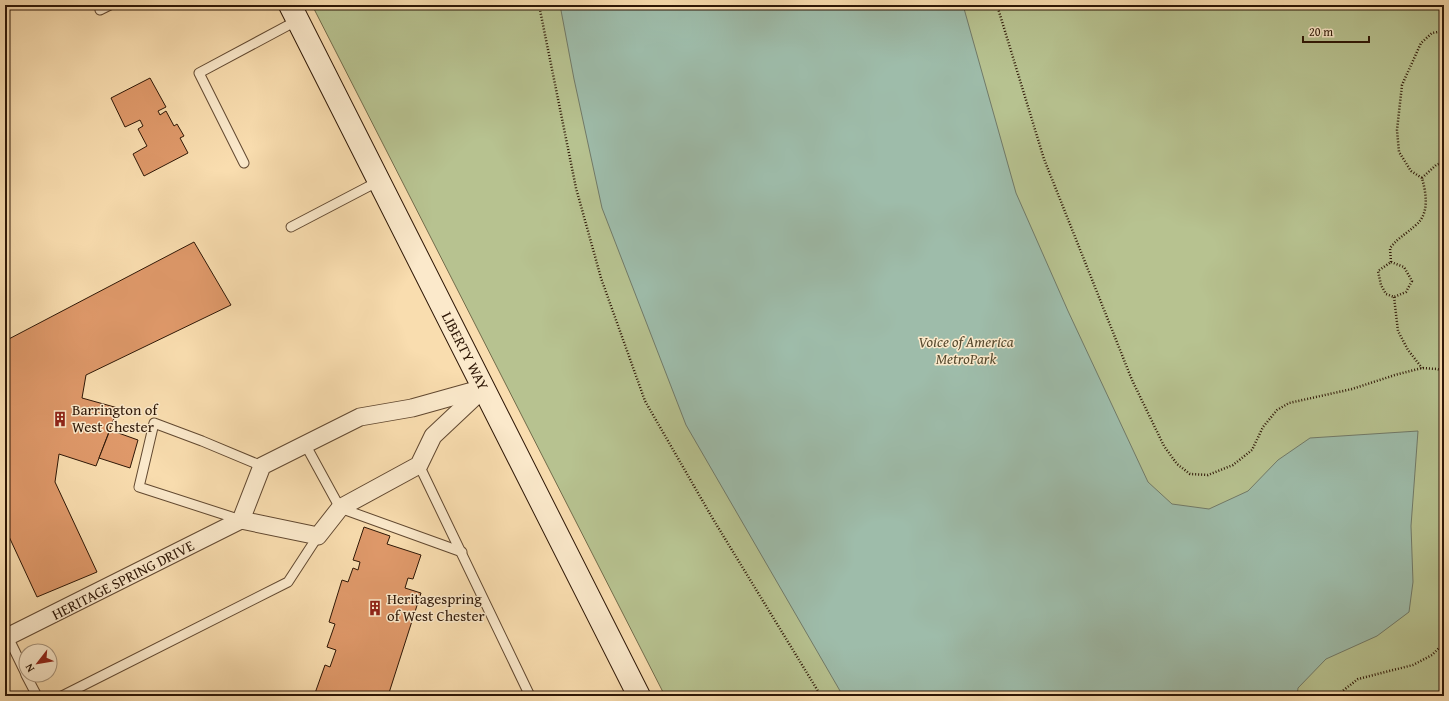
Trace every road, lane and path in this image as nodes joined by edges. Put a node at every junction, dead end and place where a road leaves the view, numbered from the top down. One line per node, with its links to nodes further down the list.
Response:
1 (110, 5): 4 (lane)
2 (539, 5): 32 (path)
3 (998, 5): 14 (path)
4 (100, 10)
5 (294, 12): 8 (lane); 10 (main road, LIBERTY WAY)
6 (1444, 31): 9 (path)
7 (1444, 162): 9 (path)
8 (244, 163)
9 (1422, 178): 12 (path)
10 (379, 182): 11 (lane); 16 (main road, LIBERTY WAY)
11 (291, 227)
12 (1391, 262): 13 (path); 13 (path)
13 (1394, 297): 14 (path)
14 (1422, 368): 15 (path)
15 (1444, 372)
16 (484, 388): 17 (street); 18 (street); 31 (main road, LIBERTY WAY)
17 (305, 444): 19 (street); 20 (lane)
18 (419, 465): 20 (street); 23 (lane)
19 (262, 466): 21 (street); 21 (lane)
20 (340, 508): 22 (street); 23 (lane)
21 (240, 520): 22 (street); 24 (street, HERITAGE SPRING DRIVE)
22 (318, 536): 29 (lane)
23 (462, 552): 30 (lane)
24 (6, 636): 26 (lane)
25 (1444, 643): 33 (path)
26 (18, 659)
27 (30, 683): 28 (lane)
28 (37, 696)
29 (62, 696)
30 (530, 696)
31 (639, 696)
32 (822, 696)
33 (1336, 696)

